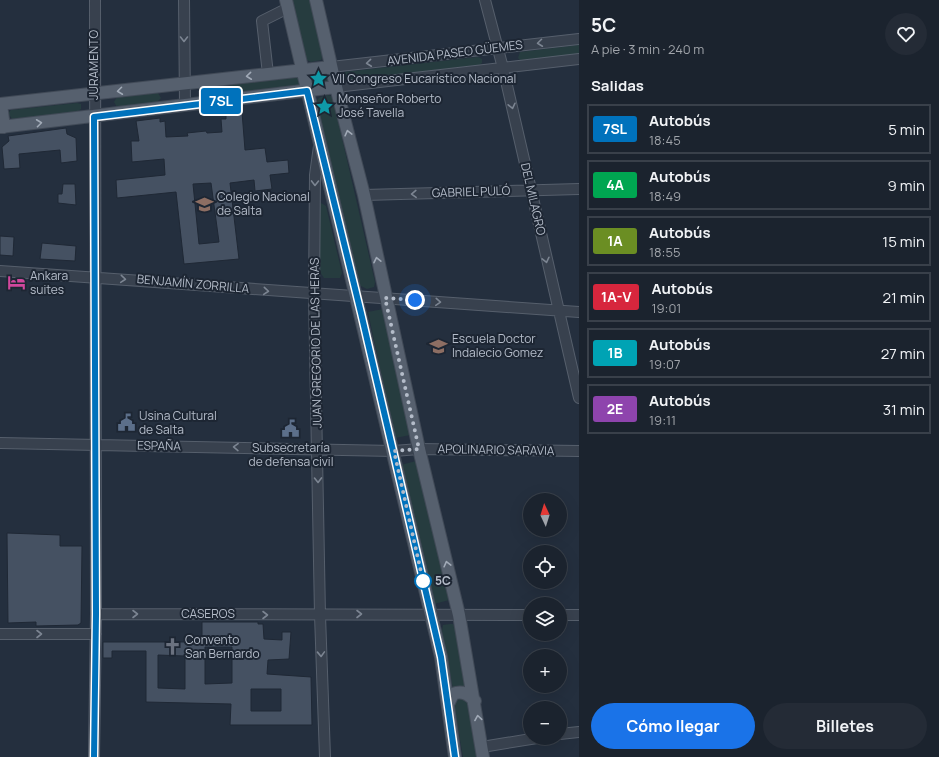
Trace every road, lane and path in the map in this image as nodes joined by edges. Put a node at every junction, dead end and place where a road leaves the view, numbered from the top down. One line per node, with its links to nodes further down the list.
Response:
1 (95, 0): 16 (street, JURAMENTO)
2 (184, 0): 13 (street, one-way to 13)
3 (316, 0): 9 (main road)
4 (485, 0): 7 (street, DEL MILAGRO)
5 (287, 4): 11 (main road); 12 (street)
6 (579, 39): 7 (street, AVENIDA PASEO GÜEMES, one-way to 7)
7 (498, 48): 9 (street, AVENIDA PASEO GÜEMES, one-way to 9); 10 (street, DEL MILAGRO)
8 (579, 59): 10 (street, AVENIDA PASEO GÜEMES)
9 (331, 67): 11 (main road); 14 (main road)
10 (503, 68): 14 (street, AVENIDA PASEO GÜEMES); 23 (street, DEL MILAGRO, one-way to 23)
11 (302, 70): 12 (main road); 15 (main road)
12 (268, 74): 13 (main road, one-way to 13)
13 (184, 84): 16 (main road, one-way to 16); 18 (street)
14 (336, 87): 15 (main road); 24 (main road, one-way to 14)
15 (307, 91): 18 (main road); 21 (main road)
16 (94, 94): 17 (main road); 19 (street, JURAMENTO)
17 (1, 104): 20 (main road)
18 (185, 105): 19 (main road)
19 (94, 117): 20 (main road, one-way to 19); 26 (street, JURAMENTO)
20 (2, 127)
21 (320, 144): 27 (street, JUAN GREGORIO DE LAS HERAS, one-way to 27); 28 (main road)
22 (579, 189): 23 (street, GABRIEL PULÓ)
23 (531, 190): 24 (street, GABRIEL PULÓ, one-way to 24); 30 (street, DEL MILAGRO, one-way to 30)
24 (364, 195): 29 (main road, one-way to 24)
25 (0, 270): 26 (street, BENJAMÍN ZORRILLA)
26 (95, 276): 27 (street, BENJAMÍN ZORRILLA, one-way to 27); 34 (street, JURAMENTO)
27 (314, 294): 28 (street, BENJAMÍN ZORRILLA); 35 (street, JUAN GREGORIO DE LAS HERAS)
28 (357, 296): 29 (street, BENJAMÍN ZORRILLA); 37 (main road)
29 (385, 298): 30 (street, BENJAMÍN ZORRILLA, one-way to 30); 36 (main road)
30 (558, 311): 31 (street, BENJAMÍN ZORRILLA); 32 (street, DEL MILAGRO)
31 (579, 312)
32 (579, 398)
33 (0, 443): 34 (street, ESPAÑA)
34 (94, 445): 35 (street, ESPAÑA, one-way to 34); 39 (street, JURAMENTO)
35 (317, 448): 37 (street, APOLINARIO SARAVIA); 41 (street, JUAN GREGORIO DE LAS HERAS, one-way to 41)
36 (419, 449): 37 (street, APOLINARIO SARAVIA); 38 (street, APOLINARIO SARAVIA); 42 (main road, one-way to 36)
37 (394, 451): 40 (main road)
38 (579, 451)
39 (96, 614): 41 (street, CASEROS, one-way to 41); 47 (street, JURAMENTO)
40 (431, 614): 41 (street, CASEROS, one-way to 40); 42 (street, CASEROS); 49 (main road)
41 (320, 615): 55 (street, JUAN GREGORIO DE LAS HERAS, one-way to 55)
42 (459, 615): 43 (street, CASEROS); 48 (main road)
43 (523, 615)
44 (567, 615): 45 (street)
45 (579, 615)
46 (0, 634): 47 (street, one-way to 47)
47 (96, 634): 54 (street, JURAMENTO)
48 (475, 701): 49 (main road); 53 (main road, one-way to 48)
49 (448, 704): 56 (main road)
50 (579, 732): 51 (street)
51 (567, 733)
52 (523, 742): 53 (street)
53 (483, 752)
54 (94, 757)
55 (325, 757)
56 (455, 757)

